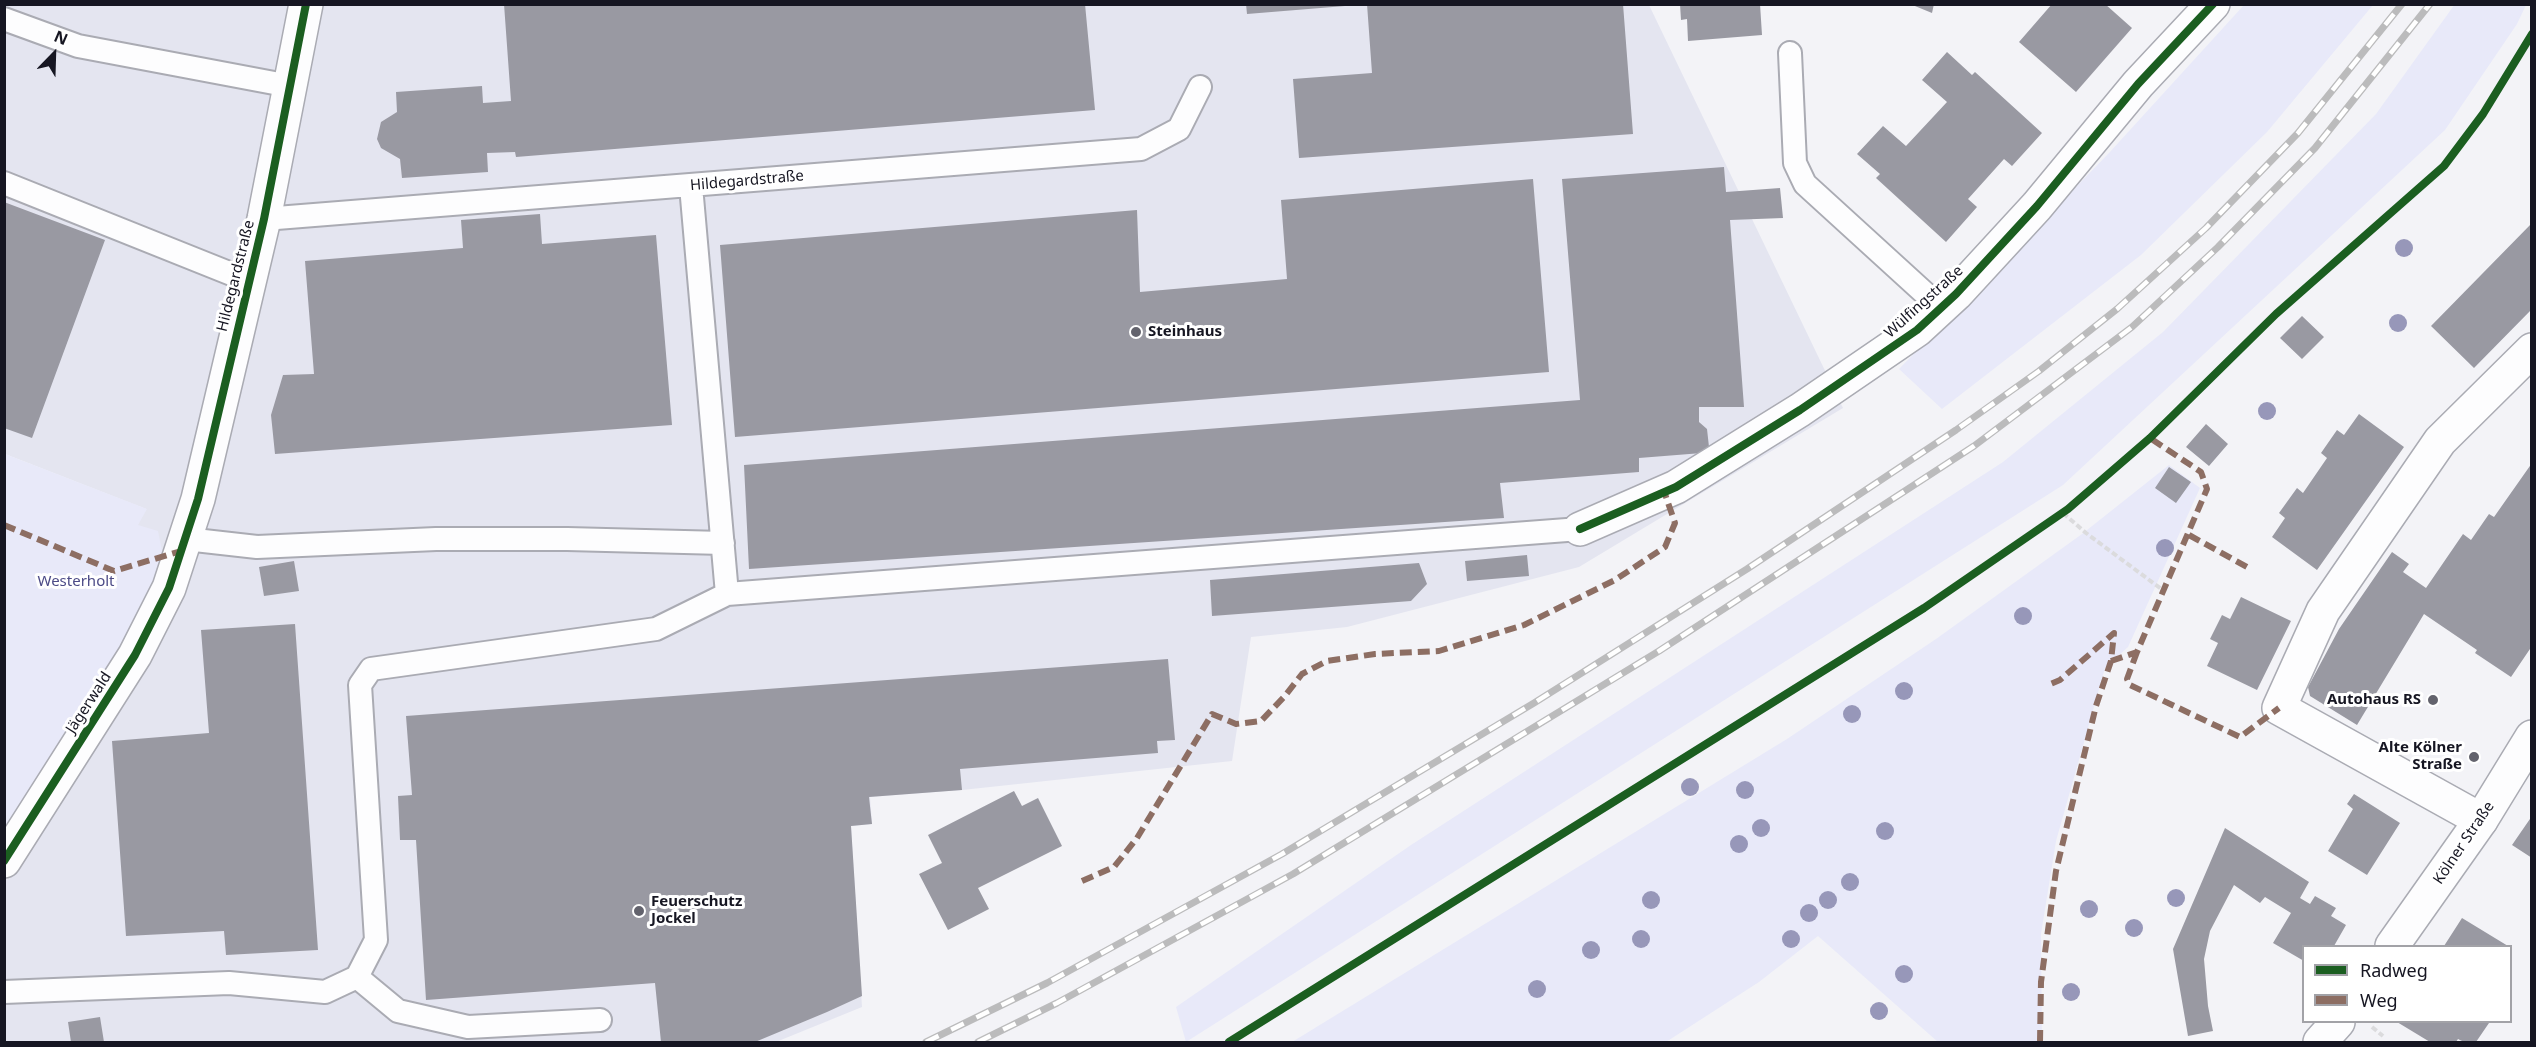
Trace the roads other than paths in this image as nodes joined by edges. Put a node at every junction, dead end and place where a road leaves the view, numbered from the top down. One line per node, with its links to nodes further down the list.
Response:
1 (306, 4): 5 (street, Hildegardstraße)
2 (2213, 4): 11 (street, Wülfingstraße)
3 (4, 19): 5 (lane)
4 (1790, 53): 11 (lane)
5 (290, 86): 9 (street, Hildegardstraße)
6 (1200, 87): 8 (lane, Hildegardstraße)
7 (4, 183): 10 (lane)
8 (691, 186): 9 (lane, Hildegardstraße); 14 (lane)
9 (264, 219): 10 (street, Hildegardstraße)
10 (249, 281): 15 (street, Hildegardstraße)
11 (1941, 308): 13 (street, Wülfingstraße)
12 (2532, 350): 18 (street)
13 (1580, 529): 16 (lane)
14 (723, 543): 15 (lane); 16 (lane)
15 (183, 545): 19 (street, Jägerwald)
16 (727, 594): 21 (lane)
17 (2532, 737): 18 (street, Kölner Straße)
18 (2481, 820): 20 (street, Kölner Straße)
19 (4, 861)
20 (2393, 945)
21 (357, 977): 22 (lane); 23 (lane)
22 (4, 992)
23 (600, 1020)

